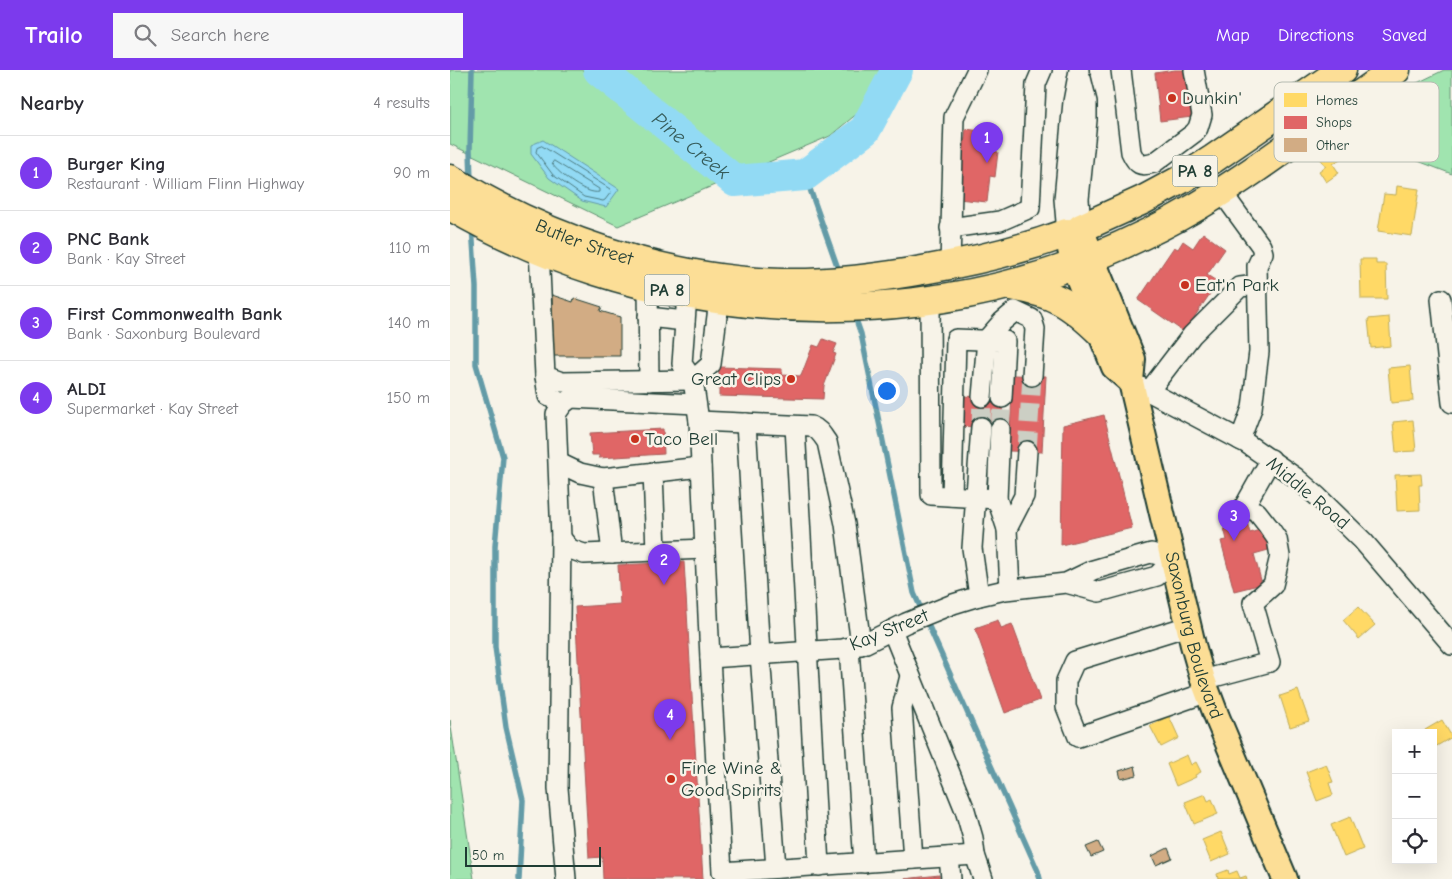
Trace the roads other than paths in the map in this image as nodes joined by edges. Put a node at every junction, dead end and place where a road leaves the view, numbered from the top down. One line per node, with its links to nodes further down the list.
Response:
1 (977, 70): 16 (street)
2 (1042, 70): 16 (street)
3 (1080, 70): 17 (street)
4 (1121, 70): 5 (street)
5 (1194, 70)
6 (1342, 70): 8 (highway, PA 8)
7 (1396, 70): 9 (highway, PA 8)
8 (1325, 82)
9 (1378, 82)
10 (1274, 117): 17 (highway, PA 8)
11 (1274, 155): 13 (highway, PA 8)
12 (450, 179): 15 (highway, Butler Street / PA 8)
13 (1221, 191): 19 (highway, PA 8); 22 (street)
14 (450, 206): 15 (highway, Butler Street / PA 8)
15 (514, 227): 18 (highway, Butler Street / PA 8); 25 (highway, Butler Street / PA 8)
16 (950, 228): 20 (street)
17 (1074, 231): 19 (main road, Saxonburg Boulevard); 20 (highway, PA 8)
18 (539, 250): 23 (highway, Butler Street / PA 8); 33 (street)
19 (1082, 261): 21 (highway, PA 8); 31 (main road, Saxonburg Boulevard); 37 (main road, Saxonburg Boulevard)
20 (950, 265): 25 (highway, Butler Street / PA 8)
21 (1007, 285): 28 (highway, PA 8); 31 (highway)
22 (1257, 285): 37 (street); 47 (street)
23 (648, 286): 24 (highway, Butler Street / PA 8); 29 (street)
24 (687, 295): 27 (highway, Butler Street / PA 8); 30 (street)
25 (827, 295): 27 (highway, Butler Street / PA 8); 28 (highway, Butler Street / PA 8)
26 (1441, 299): 40 (street)
27 (719, 300): 35 (street)
28 (920, 301): 54 (street)
29 (648, 317): 30 (street); 36 (street)
30 (685, 321): 35 (street)
31 (1101, 333): 37 (main road, Saxonburg Boulevard)
32 (986, 339): 34 (street); 38 (street); 39 (street); 54 (street)
33 (545, 376): 36 (street); 41 (street)
34 (1032, 376)
35 (693, 380): 36 (street); 42 (street)
36 (649, 381)
37 (1140, 387): 47 (street, Middle Road); 62 (main road, Saxonburg Boulevard)
38 (982, 397)
39 (1002, 398)
40 (1452, 403)
41 (562, 404): 42 (street); 50 (street)
42 (698, 412): 43 (street); 51 (street)
43 (746, 423): 44 (street); 70 (street)
44 (795, 426): 68 (street); 69 (street)
45 (981, 427): 55 (street)
46 (1000, 428): 56 (street)
47 (1240, 440): 49 (street, Middle Road)
48 (1027, 452): 57 (street)
49 (1271, 459): 67 (street, Middle Road); 73 (street)
50 (559, 463): 53 (street); 58 (street)
51 (701, 467): 52 (street); 59 (street)
52 (653, 472): 53 (street); 60 (street)
53 (603, 478): 61 (street)
54 (952, 496): 55 (street)
55 (976, 498): 56 (street); 64 (street)
56 (997, 499): 57 (street)
57 (1007, 528): 63 (street)
58 (561, 538): 61 (street); 80 (street)
59 (705, 549): 60 (street); 71 (street)
60 (656, 551): 61 (street)
61 (612, 552)
62 (1173, 559): 63 (street, Kay Street); 66 (main road, Saxonburg Boulevard)
63 (1010, 589): 64 (street, Kay Street)
64 (979, 596): 65 (street, Kay Street)
65 (899, 626): 68 (street, Kay Street); 72 (street)
66 (1188, 626): 73 (main road, Saxonburg Boulevard); 73 (street)
67 (1452, 644)
68 (855, 646): 69 (street, Kay Street); 77 (street)
69 (808, 651): 70 (street, Kay Street); 78 (street)
70 (760, 654): 71 (street, Kay Street); 79 (street)
71 (710, 658): 79 (street)
72 (910, 676): 74 (street); 76 (street)
73 (1206, 686): 83 (main road, Saxonburg Boulevard)
74 (975, 855): 75 (street); 82 (street)
75 (949, 857): 76 (street); 81 (street)
76 (912, 859): 77 (street)
77 (864, 862): 78 (street)
78 (819, 866): 79 (street)
79 (776, 868)
80 (566, 879)
81 (951, 879)
82 (983, 879)
83 (1285, 879)

